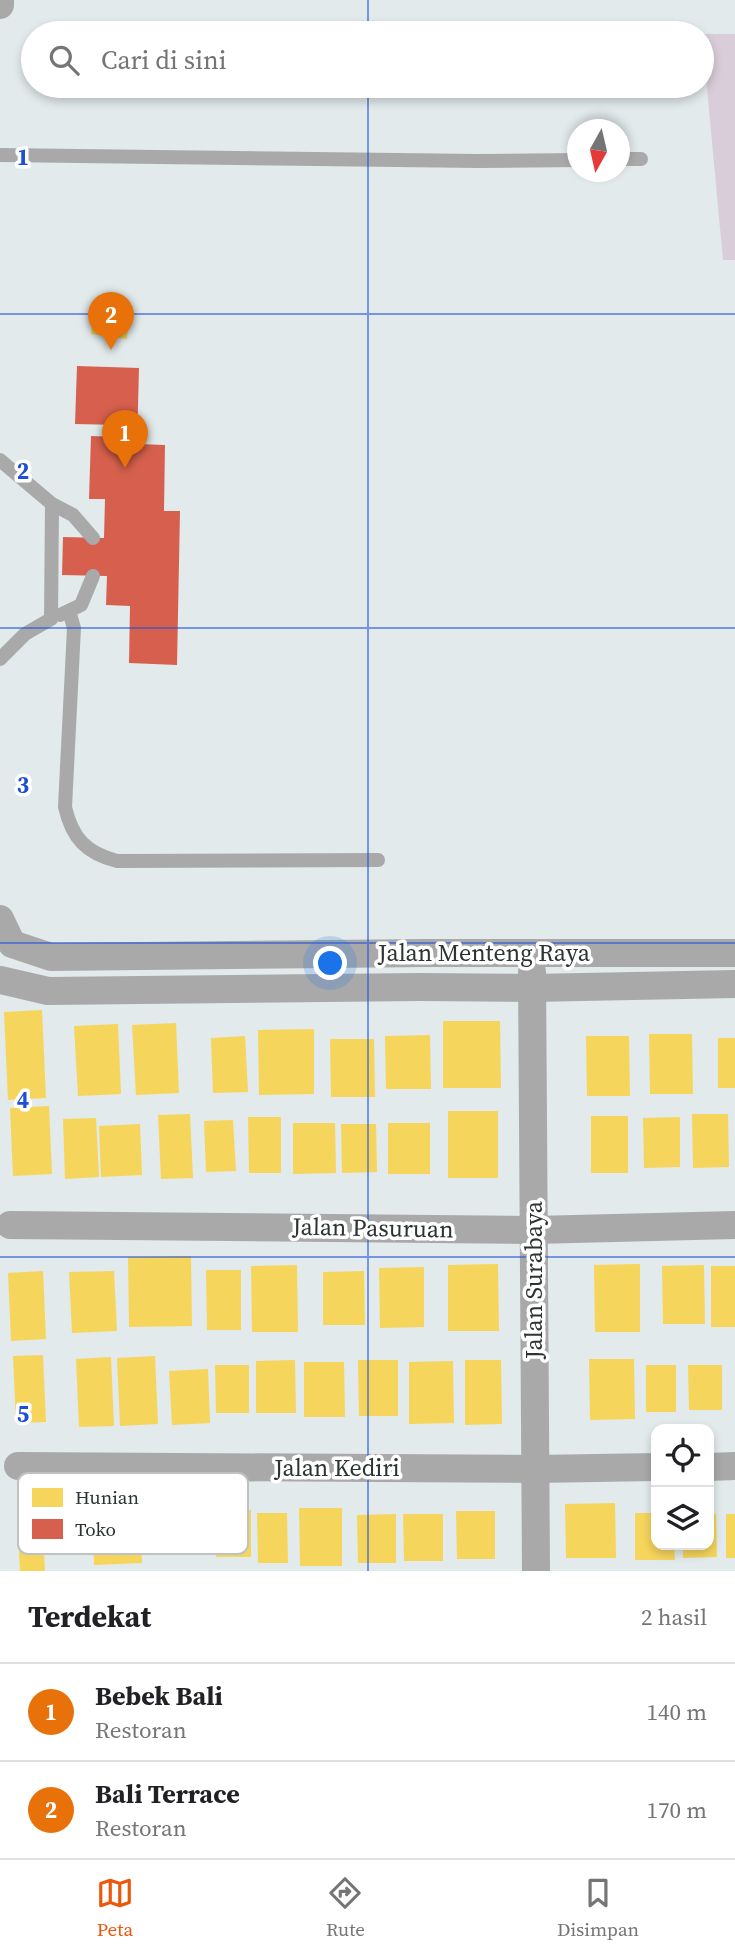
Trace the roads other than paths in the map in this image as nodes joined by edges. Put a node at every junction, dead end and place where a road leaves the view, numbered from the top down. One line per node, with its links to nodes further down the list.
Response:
1 (0, 155): 4 (lane)
2 (630, 159): 3 (lane)
3 (641, 159)
4 (567, 160)
5 (0, 460): 6 (lane)
6 (52, 504): 7 (lane); 10 (lane)
7 (93, 538)
8 (93, 576): 9 (lane)
9 (69, 611): 10 (lane); 12 (lane)
10 (51, 619): 11 (lane)
11 (0, 659)
12 (378, 860)
13 (0, 919): 14 (street, Jalan Menteng Raya)
14 (532, 952): 15 (street, Jalan Menteng Raya); 18 (street, Jalan Surabaya)
15 (735, 953)
16 (0, 980): 18 (street, Jalan Menteng Raya)
17 (735, 984): 18 (street, Jalan Menteng Raya)
18 (532, 988): 21 (street, Jalan Surabaya)
19 (10, 1225): 21 (street, Jalan Pasuruan)
20 (735, 1225): 21 (street, Jalan Pasuruan)
21 (534, 1230): 26 (street, Jalan Surabaya)
22 (19, 1466): 26 (street, Jalan Kediri)
23 (714, 1466): 24 (street)
24 (735, 1466)
25 (651, 1467): 26 (street, Jalan Kediri)
26 (536, 1469): 27 (street, Jalan Surabaya)
27 (536, 1571)

